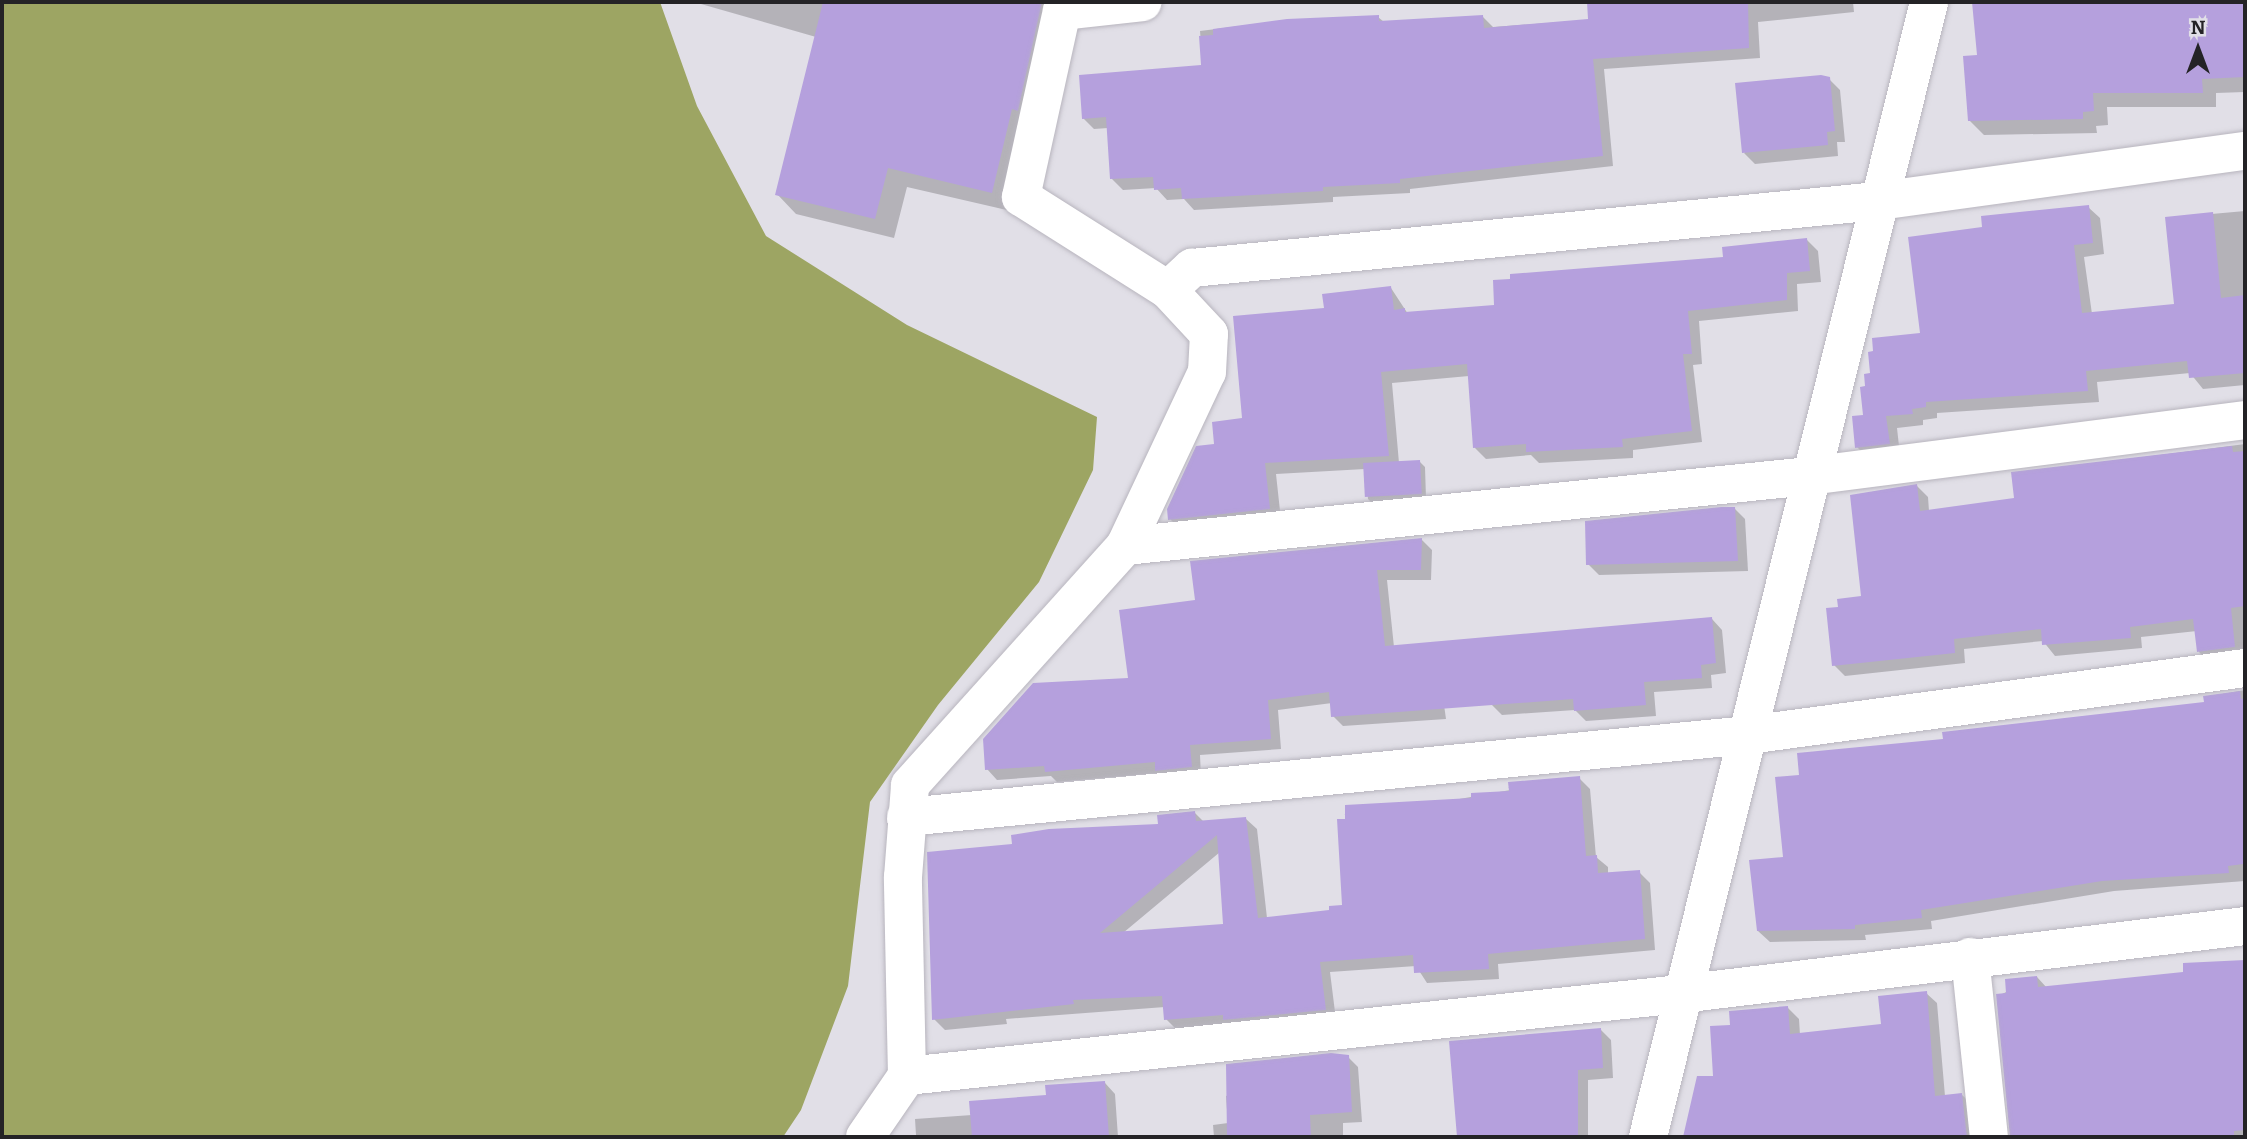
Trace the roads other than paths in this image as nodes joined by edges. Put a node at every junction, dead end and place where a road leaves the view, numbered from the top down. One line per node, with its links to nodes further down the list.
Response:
1 (1143, 2): 3 (street)
2 (1929, 2): 5 (street)
3 (1063, 6): 6 (street)
4 (2245, 151): 5 (street)
5 (1878, 201): 6 (street); 8 (street)
6 (1168, 289): 9 (street)
7 (2245, 420): 8 (street)
8 (1809, 476): 9 (street); 11 (street)
9 (1125, 546): 12 (street)
10 (2245, 668): 11 (street)
11 (1748, 735): 12 (street); 15 (street)
12 (906, 817): 16 (street)
13 (2245, 926): 14 (street)
14 (1970, 957): 15 (street); 19 (street)
15 (1681, 994): 16 (street); 18 (street)
16 (907, 1076): 17 (street)
17 (865, 1137)
18 (1648, 1137)
19 (1989, 1137)

